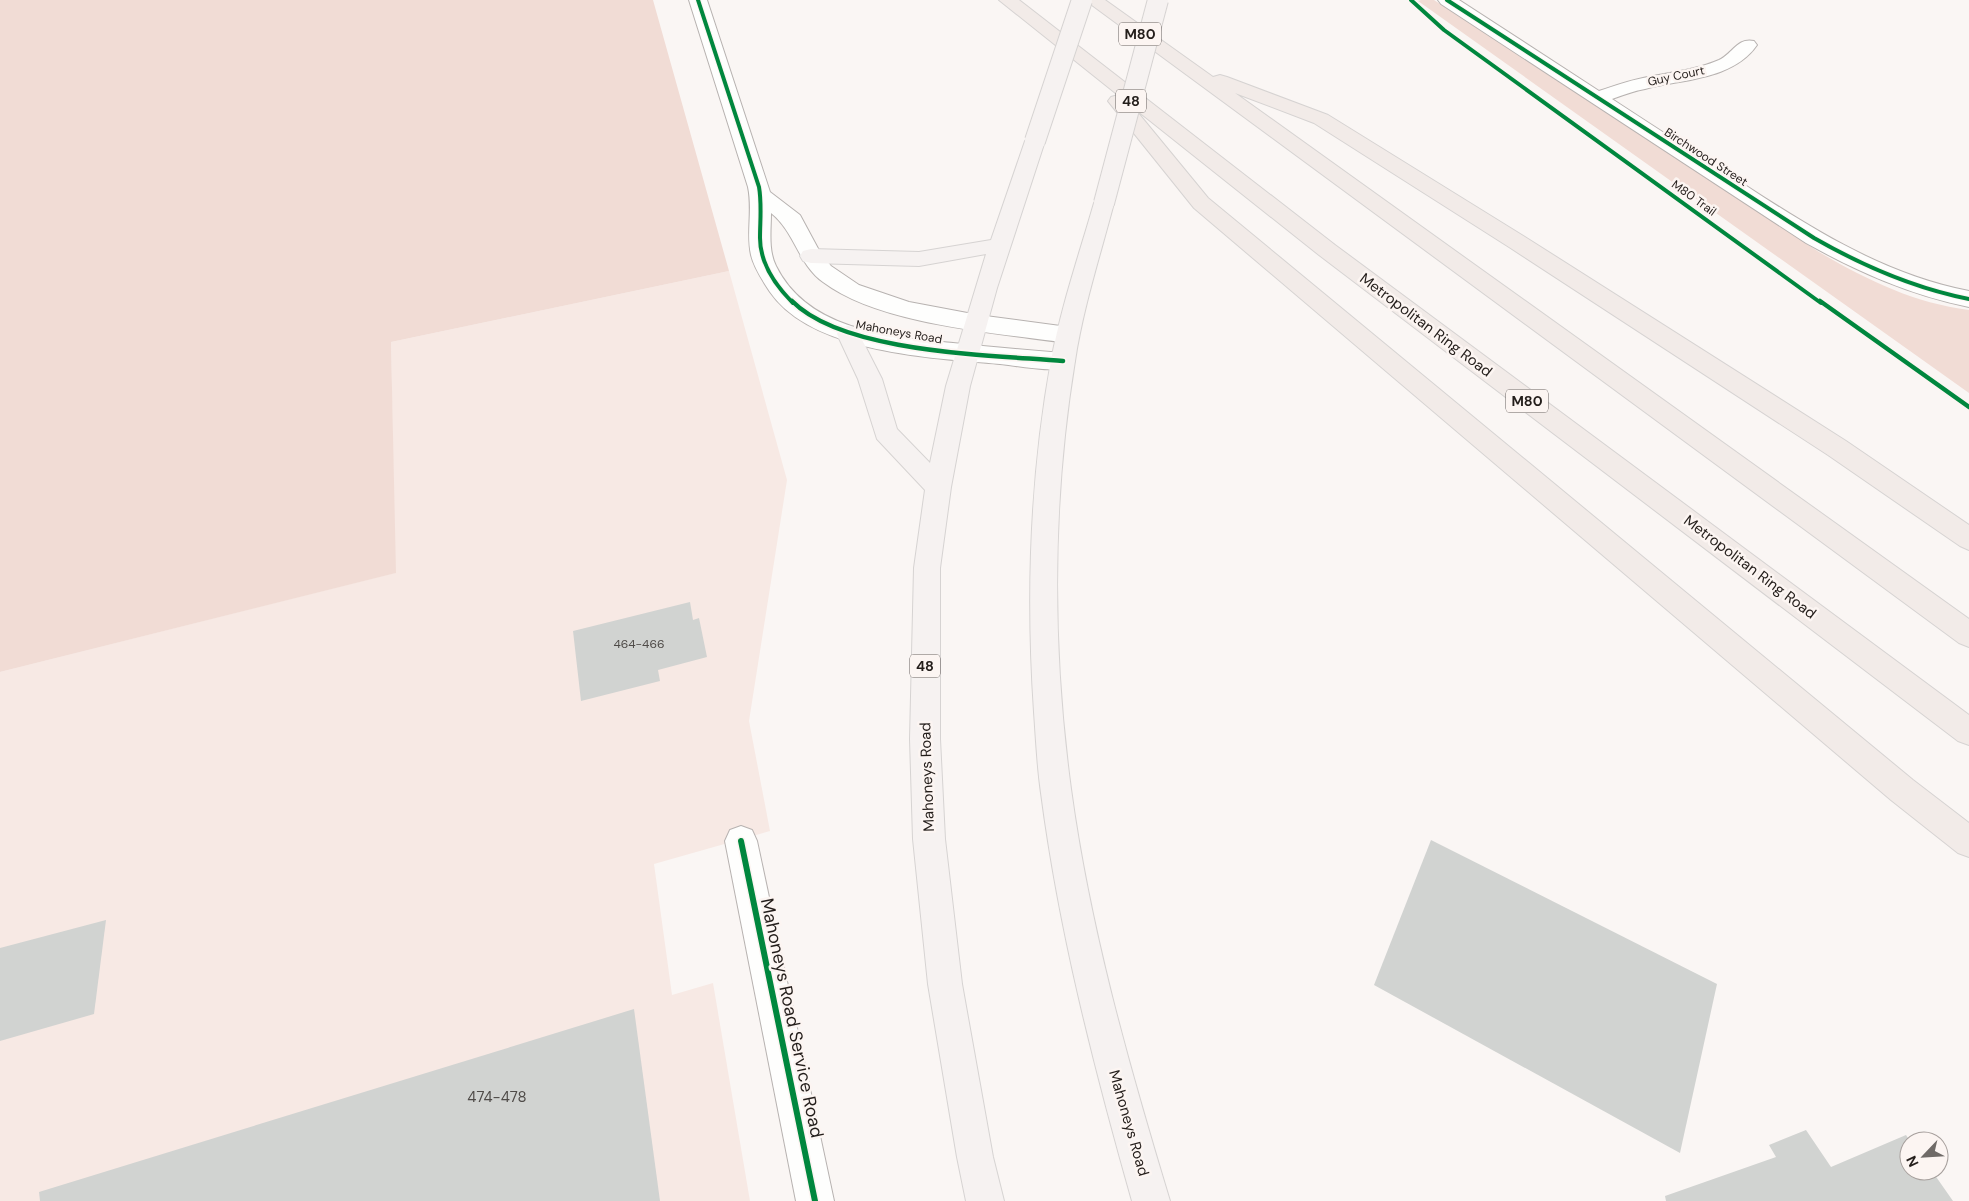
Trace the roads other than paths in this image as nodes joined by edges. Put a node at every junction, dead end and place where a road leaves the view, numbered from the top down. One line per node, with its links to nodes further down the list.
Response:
1 (698, 0): 11 (street, Mahoneys Road)
2 (1008, 0): 8 (highway, Metropolitan Ring Road / M80)
3 (1082, 0): 12 (main road, Mahoneys Road / 48, bridge)
4 (1094, 0): 9 (highway, M80)
5 (1158, 0): 17 (main road, Mahoneys Road / 48, bridge)
6 (1447, 0): 10 (street, Birchwood Street)
7 (1748, 45): 10 (street, Guy Court)
8 (1089, 64): 22 (highway, Metropolitan Ring Road / M80); 24 (highway)
9 (1186, 68): 20 (highway); 21 (highway, M80)
10 (1598, 97): 14 (street, Birchwood Street)
11 (760, 194): 13 (street, Mahoneys Road); 16 (street, Mahoneys Road)
12 (1000, 245): 13 (main road); 15 (main road, Mahoneys Road / 48)
13 (811, 256): 15 (street, Mahoneys Road)
14 (1969, 299)
15 (976, 321): 17 (street, Mahoneys Road); 18 (main road, Mahoneys Road / 48)
16 (848, 334): 18 (street, Mahoneys Road); 19 (main road)
17 (1065, 348): 18 (street, Mahoneys Road); 27 (main road, Mahoneys Road / 48)
18 (968, 353): 19 (main road, Mahoneys Road / 48)
19 (938, 487): 26 (main road, Mahoneys Road / 48)
20 (1969, 539)
21 (1969, 636)
22 (1969, 732)
23 (741, 842): 25 (street, Mahoneys Road Service Road)
24 (1969, 842)
25 (816, 1201)
26 (985, 1201)
27 (1151, 1201)

